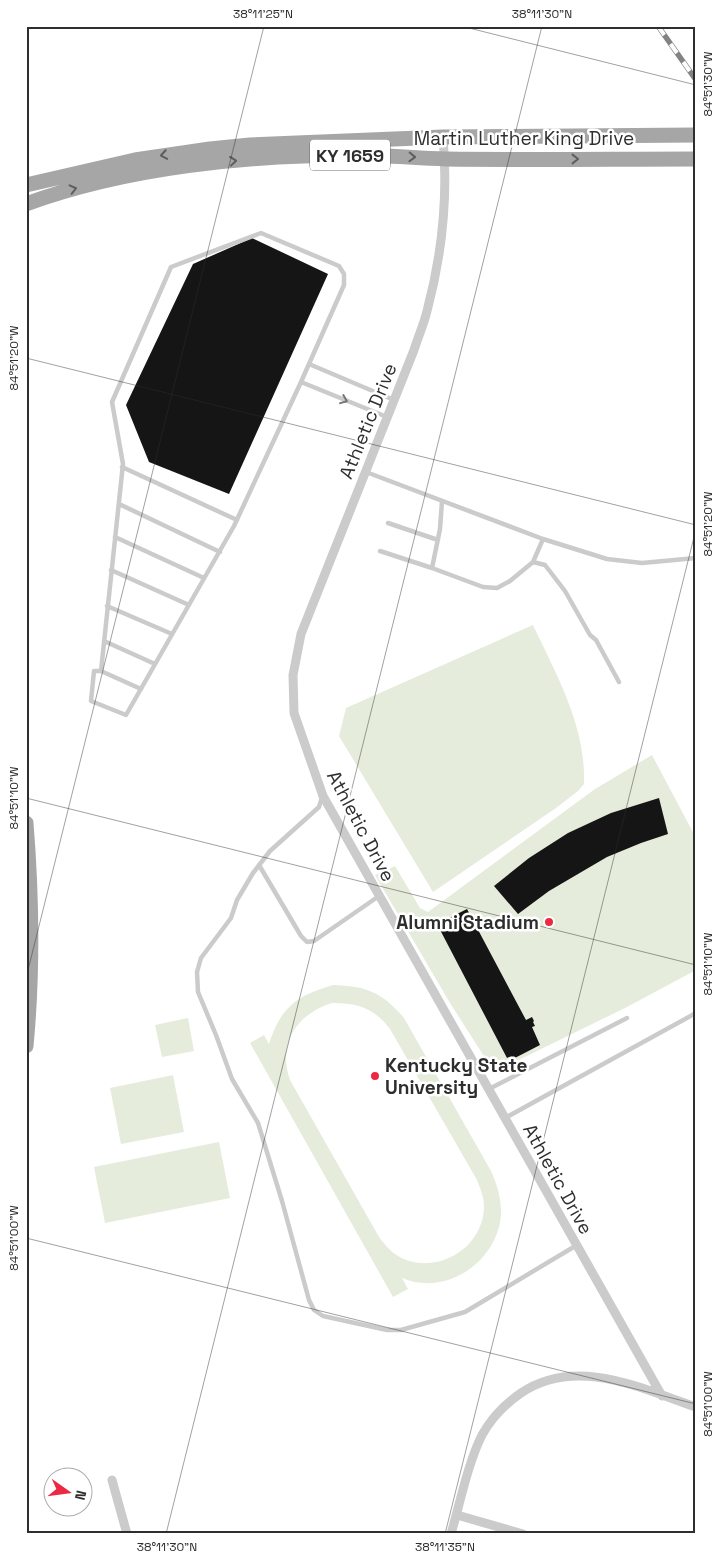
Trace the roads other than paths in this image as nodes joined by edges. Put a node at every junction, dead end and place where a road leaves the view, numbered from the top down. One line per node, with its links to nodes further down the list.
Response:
1 (696, 135): 2 (main road, Martin Luther King Drive / KY 1659)
2 (443, 136): 3 (street, Athletic Drive); 5 (main road, Martin Luther King Drive / KY 1659, one-way to 5)
3 (445, 158): 4 (main road, Martin Luther King Drive / KY 1659, one-way to 4); 6 (main road, Martin Luther King Drive / KY 1659, one-way to 3); 9 (street, Athletic Drive)
4 (696, 158)
5 (26, 185)
6 (26, 204)
7 (309, 364): 8 (lane); 9 (lane); 11 (lane)
8 (301, 382): 10 (lane, one-way to 10); 15 (lane)
9 (394, 400): 10 (street, Athletic Drive)
10 (387, 417): 12 (street, Athletic Drive)
11 (122, 467): 14 (lane); 15 (lane)
12 (366, 472): 13 (lane); 35 (street, Athletic Drive)
13 (442, 501): 18 (lane); 19 (lane)
14 (118, 504): 17 (lane); 21 (lane)
15 (237, 520): 21 (lane)
16 (388, 523): 19 (lane)
17 (115, 537): 25 (lane); 26 (lane)
18 (544, 539): 22 (lane); 23 (lane)
19 (438, 540): 24 (lane)
20 (380, 551): 24 (lane)
21 (220, 552): 26 (lane)
22 (696, 558)
23 (533, 562): 24 (lane); 33 (lane)
24 (432, 568)
25 (111, 570): 27 (lane); 28 (lane)
26 (204, 578): 27 (lane)
27 (189, 605): 29 (lane)
28 (108, 606): 29 (lane); 30 (lane)
29 (172, 634): 31 (lane)
30 (104, 642): 31 (lane); 32 (lane)
31 (155, 664): 34 (lane)
32 (101, 671): 34 (lane); 34 (lane)
33 (620, 682)
34 (141, 689)
35 (323, 796): 37 (lane); 38 (street, Athletic Drive)
36 (26, 823): 41 (main road)
37 (259, 865): 38 (lane); 44 (lane)
38 (379, 896): 42 (street, Athletic Drive)
39 (696, 1013): 43 (lane)
40 (627, 1018): 42 (lane)
41 (26, 1046)
42 (489, 1089): 43 (street, Athletic Drive)
43 (505, 1118): 44 (street, Athletic Drive)
44 (577, 1245): 45 (street, Athletic Drive)
45 (662, 1396): 46 (street); 48 (street)
46 (696, 1407)
47 (112, 1480): 49 (street)
48 (457, 1515): 50 (street); 51 (street)
49 (127, 1534)
50 (451, 1534)
51 (523, 1534)

